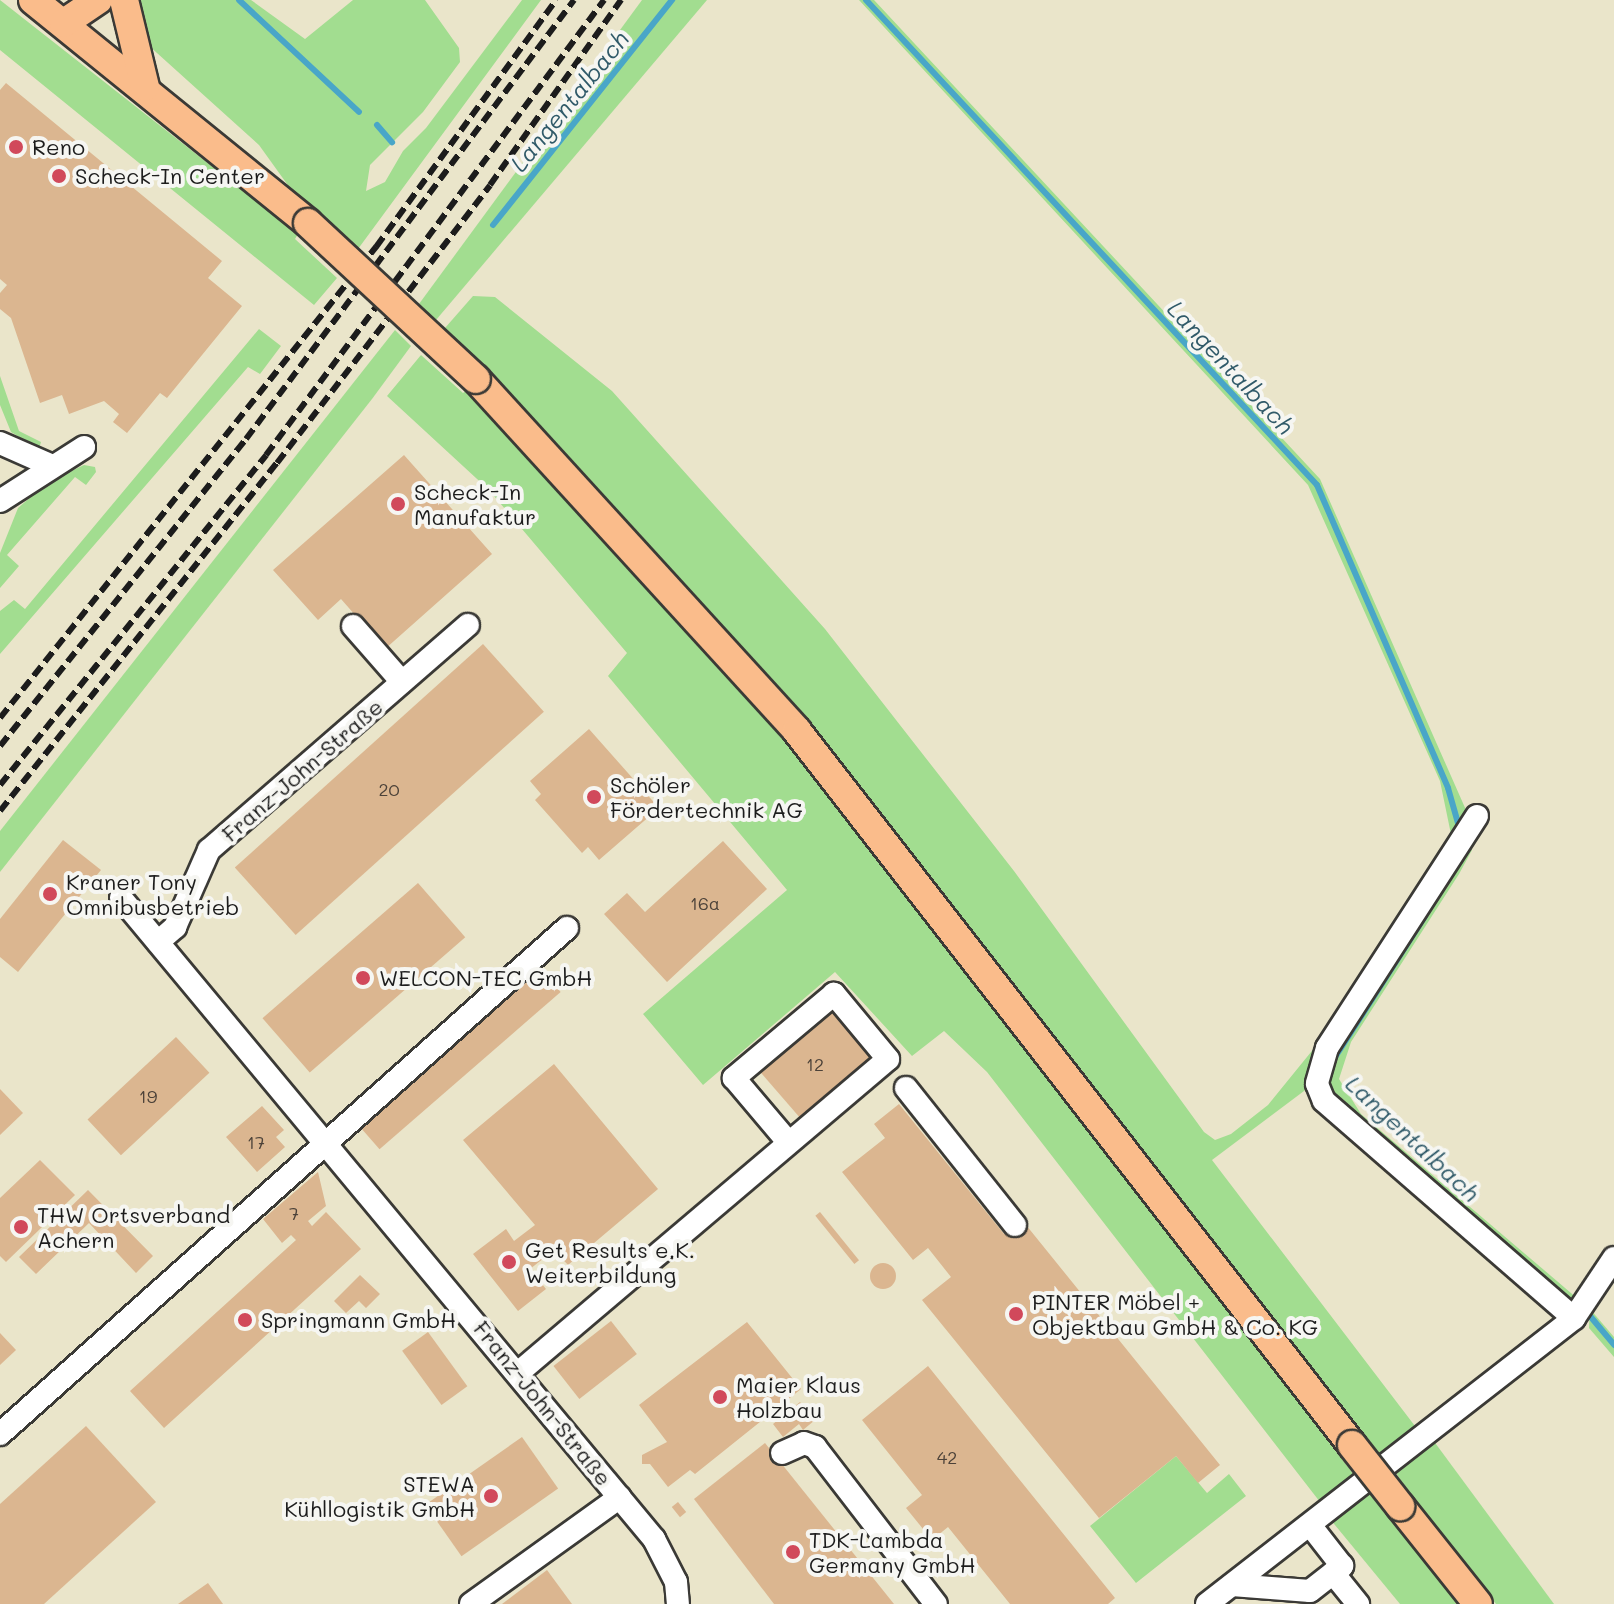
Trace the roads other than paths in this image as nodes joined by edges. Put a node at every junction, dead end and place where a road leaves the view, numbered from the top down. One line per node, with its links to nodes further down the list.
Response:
1 (35, 0): 4 (main road)
2 (98, 0): 4 (main road)
3 (124, 0): 5 (main road)
4 (64, 23): 5 (main road)
5 (145, 87): 36 (main road, bridge)
6 (0, 443): 8 (street)
7 (84, 447): 8 (street)
8 (50, 465): 9 (street)
9 (0, 501)
10 (468, 625): 12 (street, Franz-John-Straße)
11 (353, 626): 12 (street, Franz-John-Straße)
12 (402, 682): 16 (street, Franz-John-Straße)
13 (1477, 816): 22 (street)
14 (121, 898): 16 (street, Franz-John-Straße)
15 (567, 928): 18 (street)
16 (158, 942): 18 (street, Franz-John-Straße)
17 (906, 1088): 20 (street)
18 (326, 1139): 23 (street, Franz-John-Straße); 24 (street)
19 (788, 1142): 19 (street); 23 (street)
20 (1015, 1225)
21 (1614, 1258): 22 (street)
22 (1574, 1318): 27 (street)
23 (518, 1373): 26 (street, Franz-John-Straße)
24 (0, 1434)
25 (782, 1453): 33 (street)
26 (620, 1497): 31 (street); 32 (street, Franz-John-Straße)
27 (1310, 1525): 28 (street); 29 (street)
28 (1333, 1573): 30 (street); 35 (street)
29 (1232, 1585): 30 (street); 34 (street)
30 (1304, 1597)
31 (471, 1604)
32 (678, 1604)
33 (936, 1604)
34 (1207, 1604)
35 (1358, 1604)
36 (1478, 1604)

